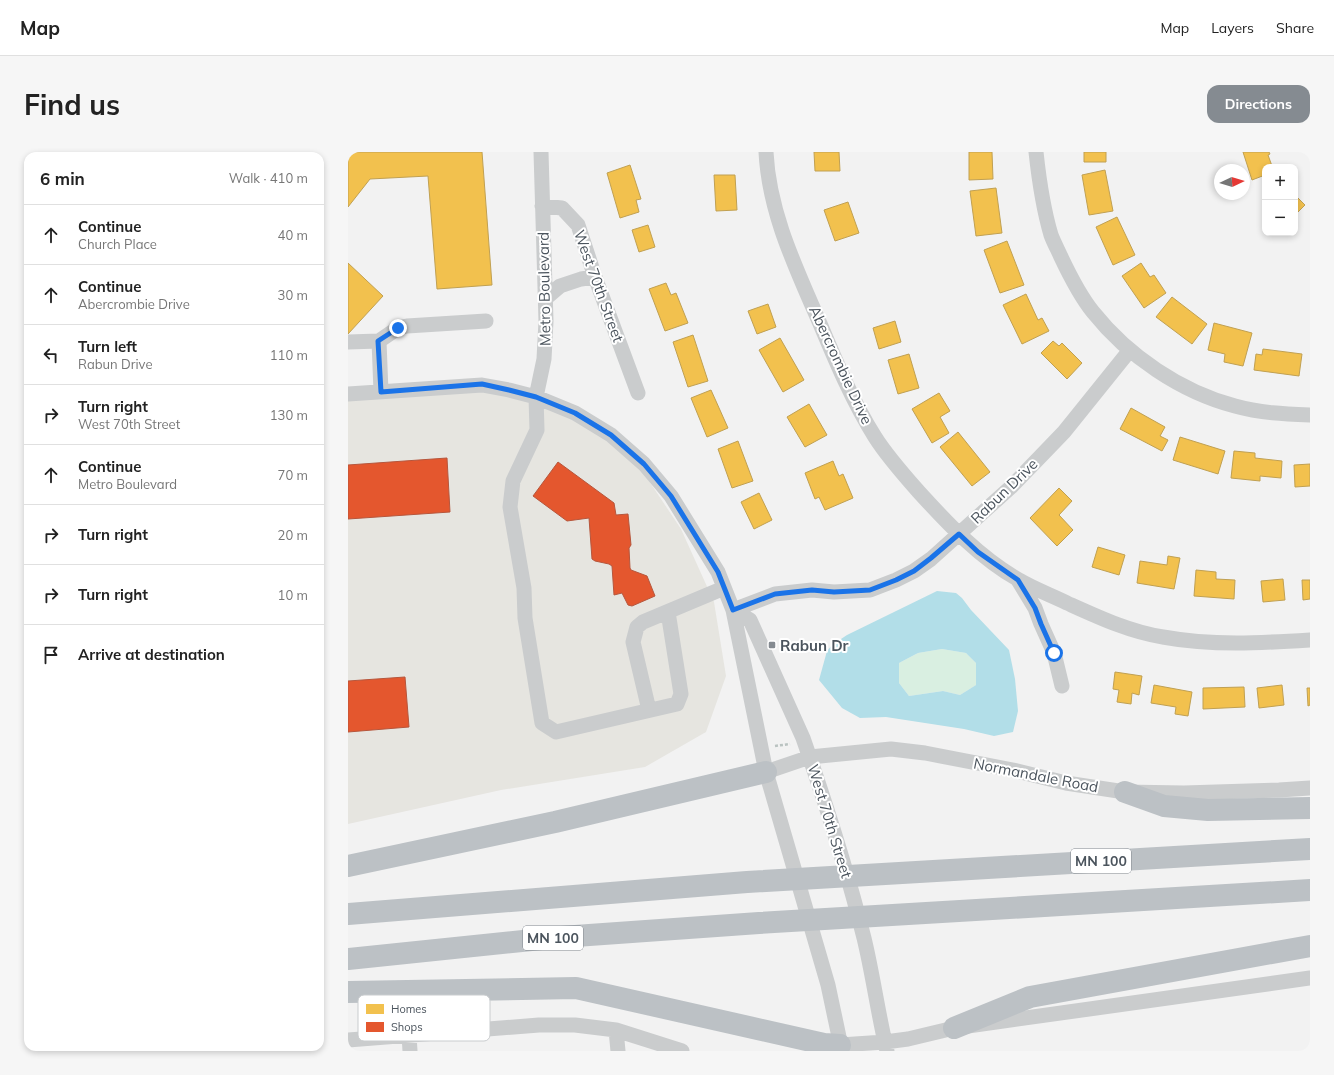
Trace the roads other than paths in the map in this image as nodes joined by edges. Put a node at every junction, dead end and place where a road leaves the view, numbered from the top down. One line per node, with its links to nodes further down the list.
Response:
1 (541, 152): 4 (street)
2 (766, 152): 16 (street, Abercrombie Drive)
3 (1036, 152): 10 (street)
4 (542, 206): 5 (street, West 70th Street); 6 (street, Metro Boulevard)
5 (595, 277): 6 (street); 12 (street, West 70th Street)
6 (546, 298): 14 (street, Metro Boulevard)
7 (486, 321): 8 (street)
8 (378, 341): 9 (street); 11 (street)
9 (348, 342)
10 (1130, 350): 15 (street); 16 (street, Rabun Drive)
11 (381, 392): 13 (street); 14 (street)
12 (638, 393)
13 (348, 394)
14 (536, 397): 18 (street); 23 (street, Metro Boulevard)
15 (1310, 415)
16 (959, 534): 17 (street, Abercrombie Drive); 19 (street, Rabun Drive)
17 (1018, 580): 21 (street, Abercrombie Drive); 22 (street)
18 (724, 588): 19 (street); 20 (street)
19 (733, 610): 24 (street, West 70th Street); 25 (street)
20 (668, 612): 23 (street); 23 (street)
21 (1310, 640)
22 (1062, 686)
23 (649, 710)
24 (810, 757): 25 (street, Normandale Road); 27 (street, Normandale Road); 43 (street, West 70th Street)
25 (766, 772): 30 (highway); 44 (street)
26 (1310, 788): 27 (street, Normandale Road)
27 (1125, 792): 28 (highway)
28 (1310, 808)
29 (1310, 849): 32 (highway, MN 100)
30 (348, 866)
31 (1310, 890): 34 (highway, MN 100)
32 (348, 914)
33 (1310, 946): 37 (highway)
34 (348, 959)
35 (1310, 978): 37 (street)
36 (348, 992): 44 (highway)
37 (954, 1028): 43 (street)
38 (490, 1029): 39 (street)
39 (616, 1030): 46 (street); 47 (street)
40 (358, 1039): 41 (street)
41 (348, 1040)
42 (409, 1041): 45 (street)
43 (886, 1047): 44 (street)
44 (841, 1048)
45 (410, 1051)
46 (618, 1051)
47 (682, 1051)

